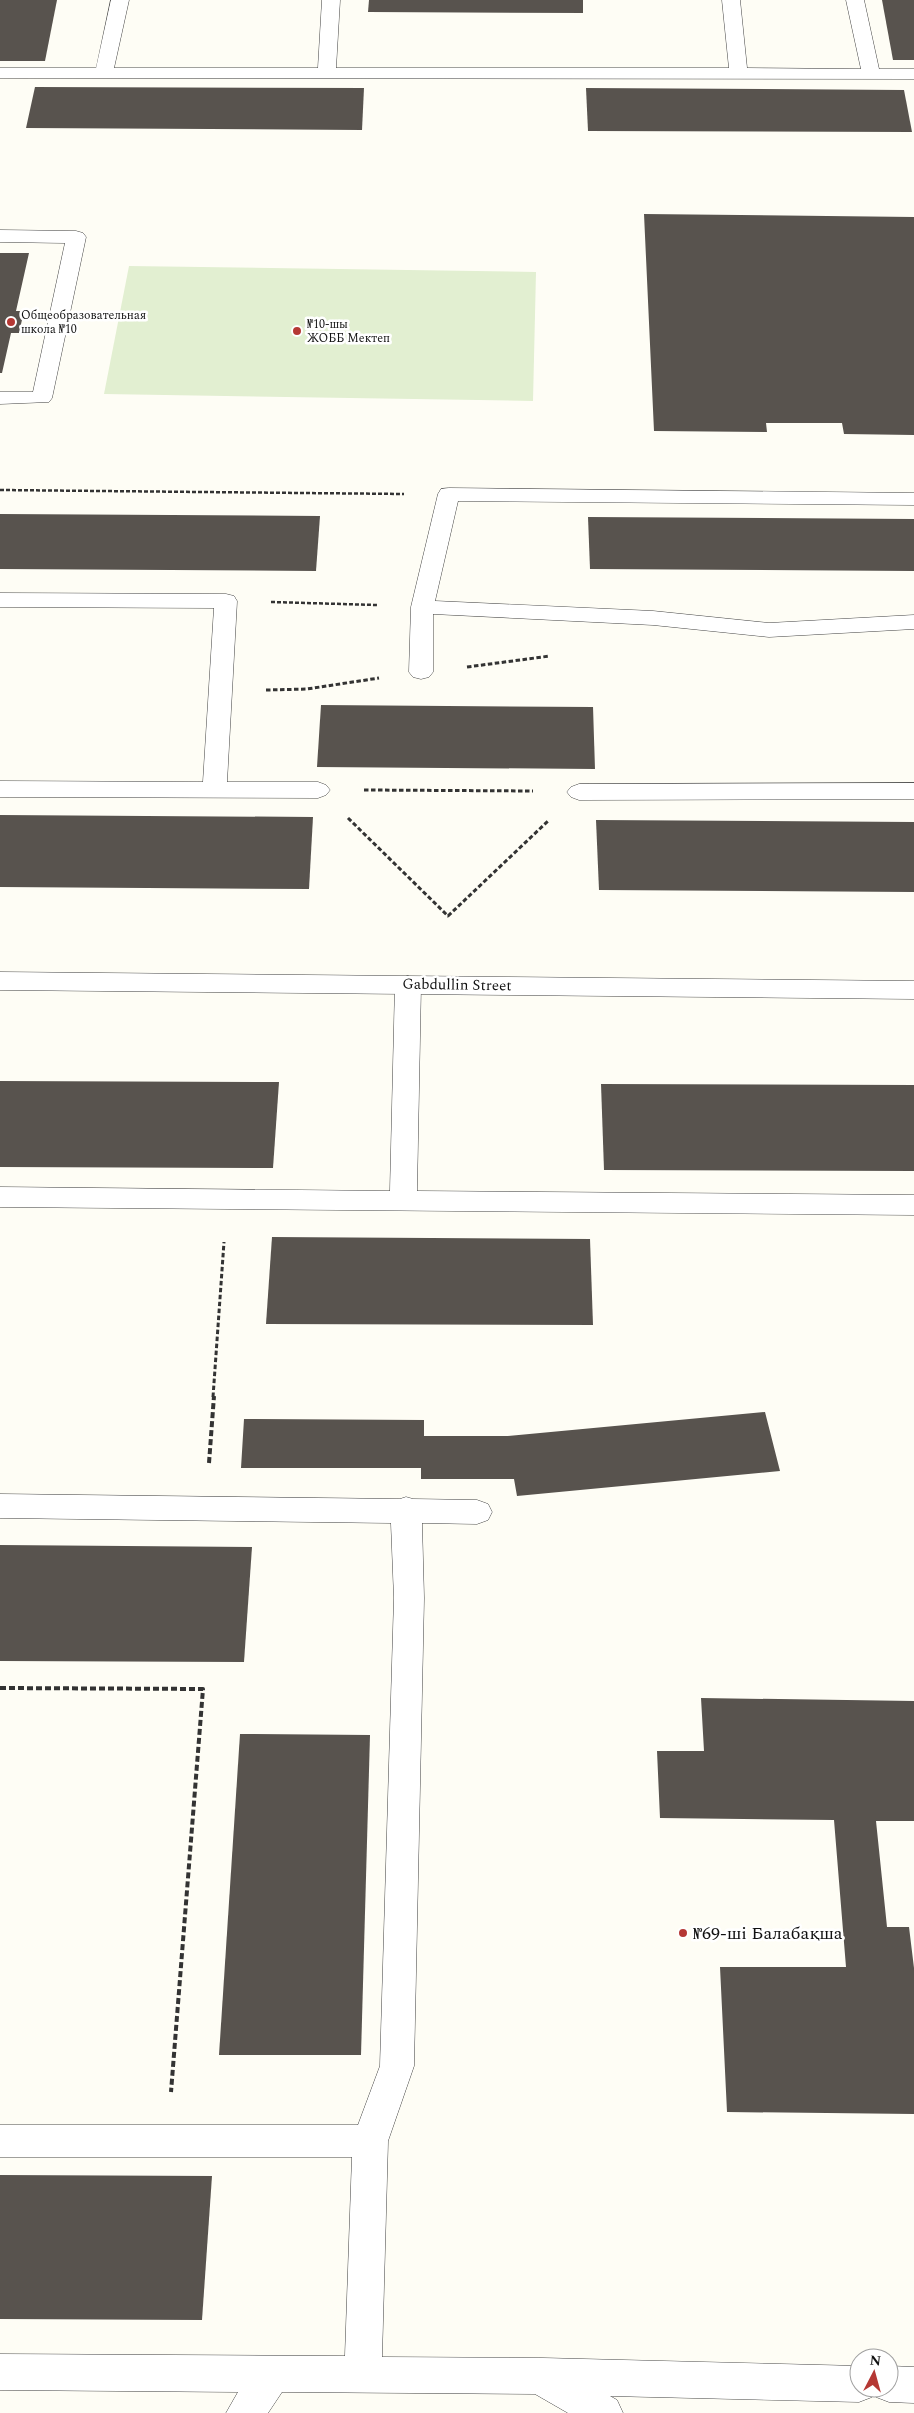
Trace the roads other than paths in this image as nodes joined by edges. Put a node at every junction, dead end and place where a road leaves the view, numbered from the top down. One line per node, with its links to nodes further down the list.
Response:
1 (120, 0): 6 (street)
2 (331, 0): 7 (street)
3 (731, 0): 8 (street)
4 (855, 0): 9 (street)
5 (0, 73): 6 (street)
6 (104, 73): 7 (street)
7 (327, 73): 8 (street)
8 (738, 73): 9 (street)
9 (871, 74): 10 (street)
10 (914, 74)
11 (0, 236): 12 (street)
12 (0, 398)
13 (914, 499): 15 (street)
14 (0, 600): 19 (street)
15 (422, 607): 16 (street); 17 (street)
16 (914, 622)
17 (421, 672)
18 (0, 789): 19 (street)
19 (215, 790): 20 (street)
20 (318, 790)
21 (914, 791): 22 (street)
22 (579, 792)
23 (0, 981): 24 (street, Gabdullin Street)
24 (408, 985): 25 (street, Gabdullin Street); 27 (street)
25 (914, 990)
26 (0, 1197): 27 (street)
27 (403, 1201): 28 (street)
28 (914, 1205)
29 (0, 1506): 30 (street)
30 (406, 1509): 31 (street); 33 (street)
31 (477, 1512)
32 (0, 2141): 33 (street)
33 (370, 2141): 36 (street)
34 (0, 2372): 35 (street)
35 (272, 2374): 36 (street); 41 (street)
36 (363, 2374): 37 (street)
37 (540, 2376): 38 (street); 42 (street)
38 (849, 2384)
39 (899, 2384): 40 (street)
40 (914, 2385)
41 (245, 2413)
42 (604, 2413)

